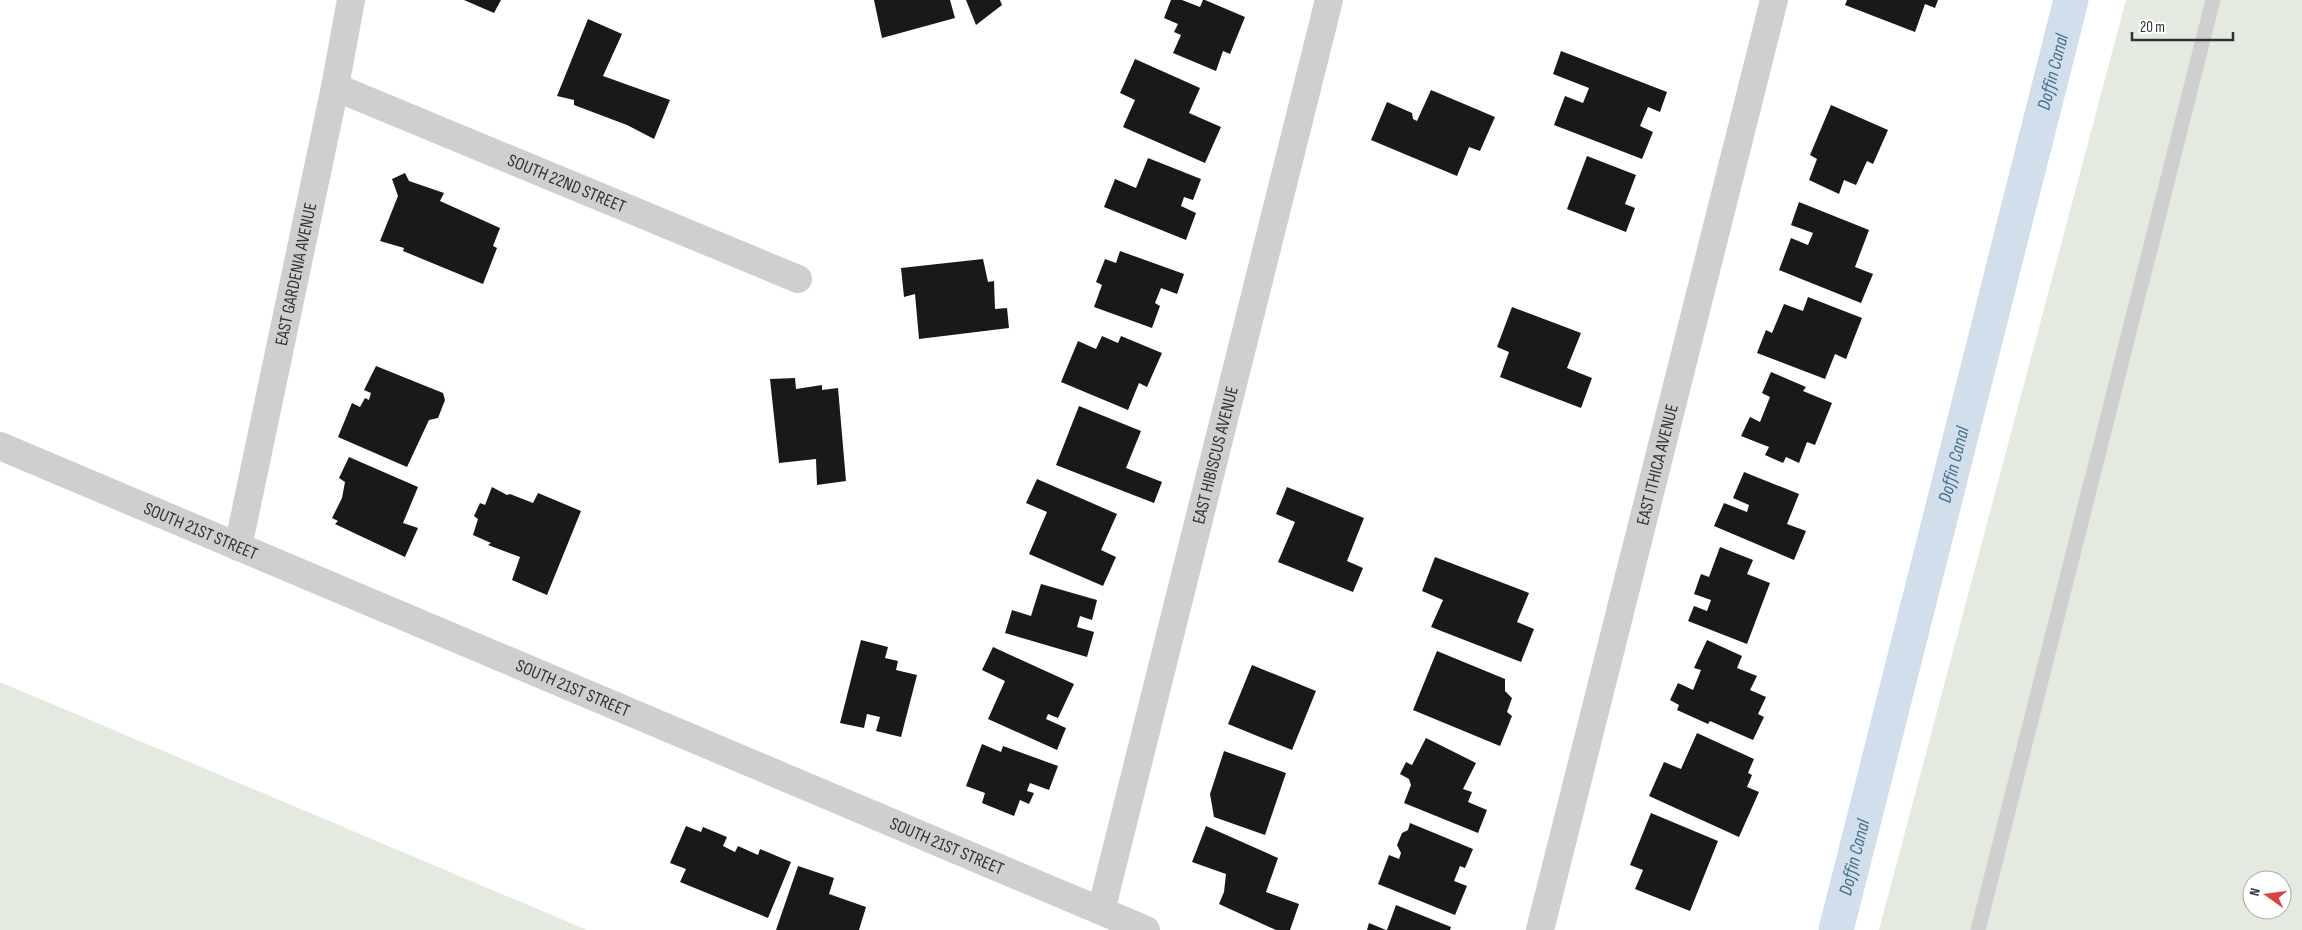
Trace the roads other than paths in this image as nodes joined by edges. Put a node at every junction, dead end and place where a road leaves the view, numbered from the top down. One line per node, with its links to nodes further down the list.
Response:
1 (350, 0): 5 (street, EAST GARDENIA AVENUE)
2 (1329, 0): 9 (street, EAST HIBISCUS AVENUE)
3 (1774, 0): 11 (street, EAST ITHICA AVENUE)
4 (2213, 0): 12 (lane)
5 (335, 87): 6 (street, SOUTH 22ND STREET); 8 (street, EAST GARDENIA AVENUE)
6 (798, 279)
7 (0, 446): 8 (street, SOUTH 21ST STREET)
8 (238, 547): 9 (street, SOUTH 21ST STREET)
9 (1100, 911): 10 (street, SOUTH 21ST STREET)
10 (1146, 930)
11 (1540, 930)
12 (1978, 930)

